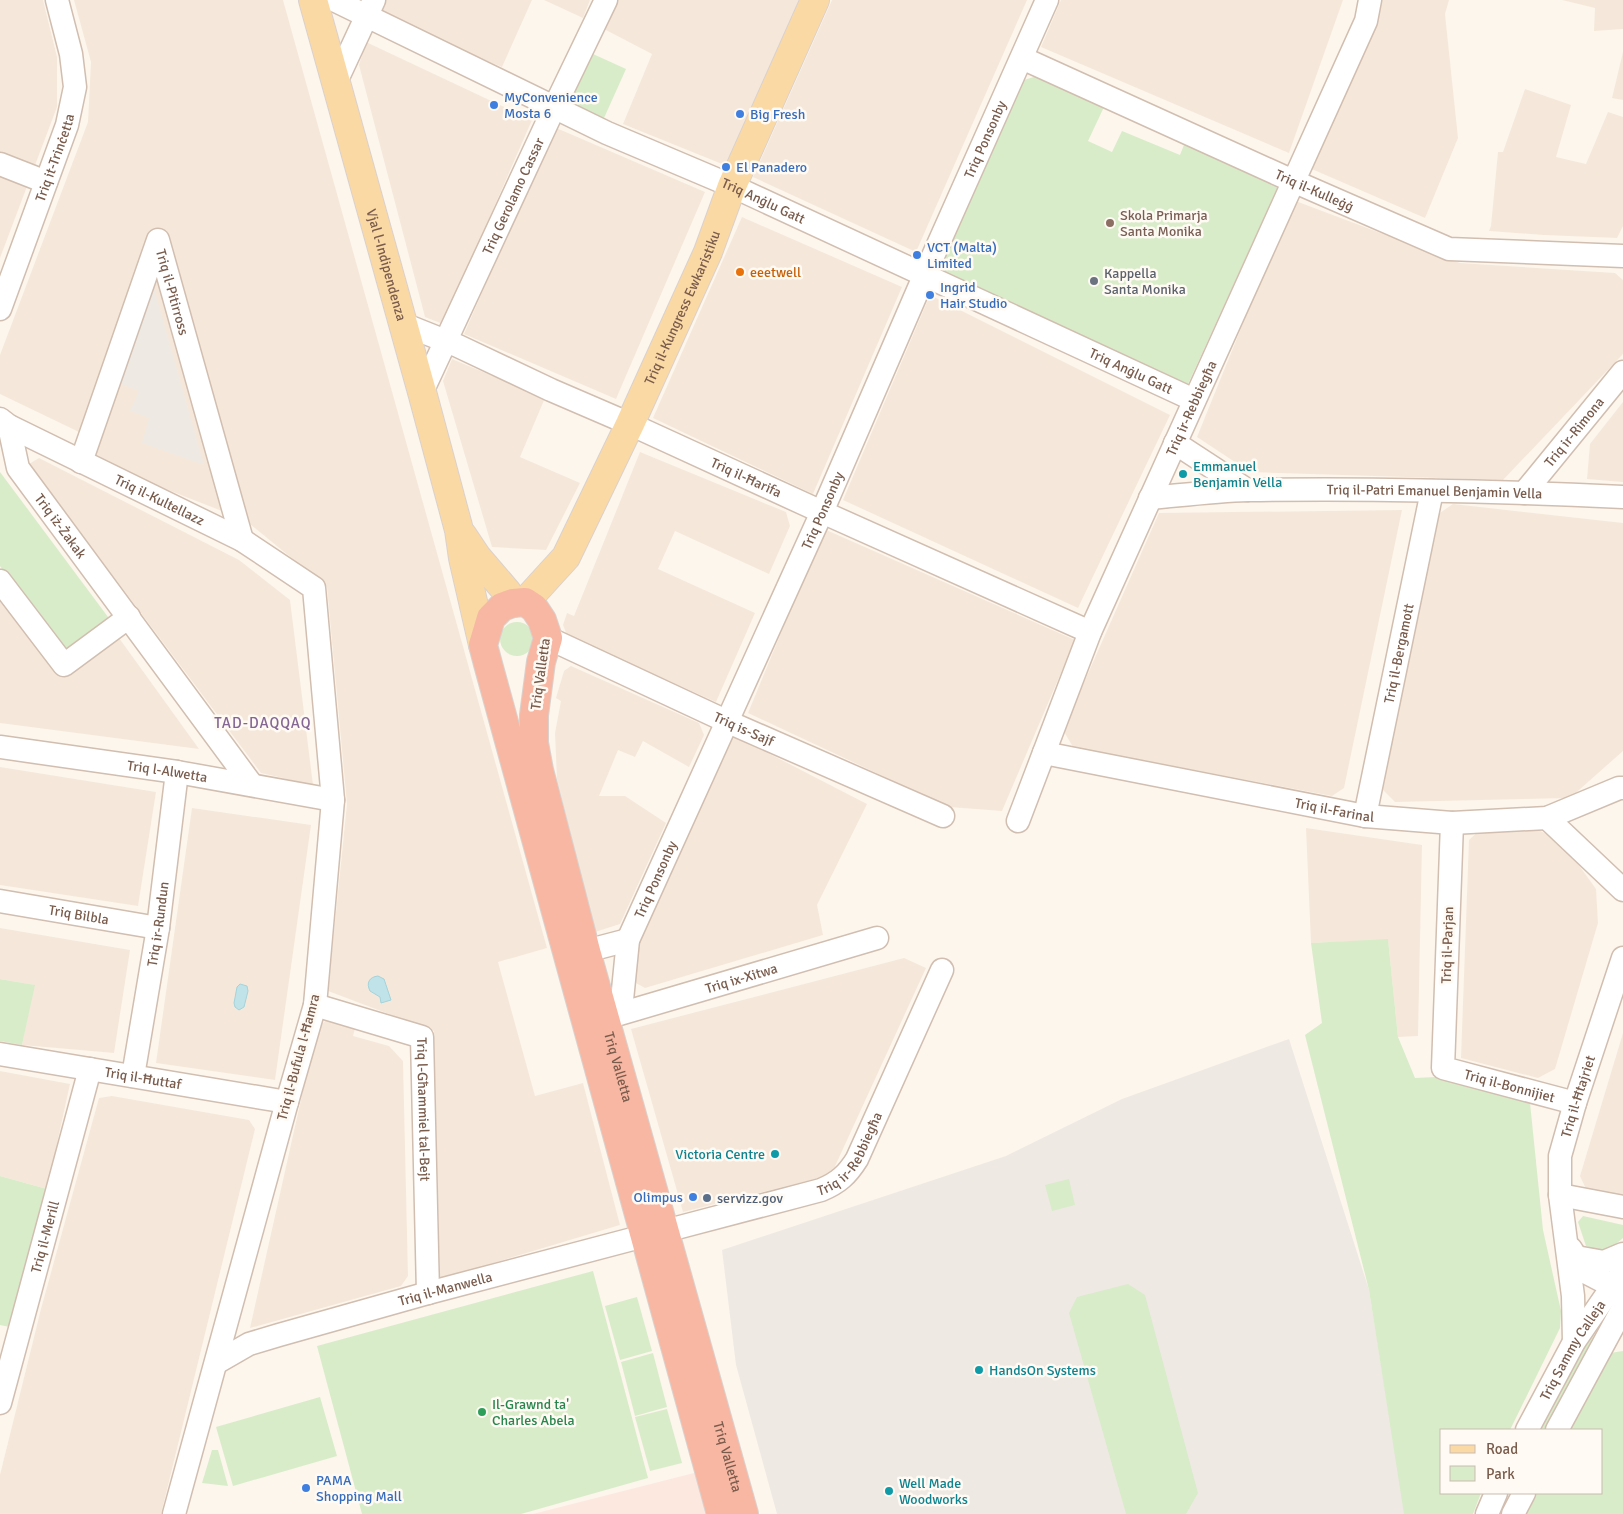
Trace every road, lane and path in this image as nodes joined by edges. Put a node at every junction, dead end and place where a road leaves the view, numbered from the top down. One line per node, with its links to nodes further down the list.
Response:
1 (57, 0): 14 (street, Triq it-Trinċetta)
2 (313, 0): 10 (main road, Vjal l-Indipendenza)
3 (334, 0): 8 (street, Triq Anġlu Gatt)
4 (606, 0): 11 (street, Triq Gerolamo Cassar)
5 (815, 0): 15 (main road, Triq il-Kungress Ewkaristiku)
6 (1047, 0): 9 (street, Triq Ponsonby)
7 (1370, 0): 13 (street, Triq ir-Rebbiegħa)
8 (371, 8): 10 (street); 11 (street, Triq Anġlu Gatt)
9 (1022, 58): 13 (street, Triq il-Kulleġġ); 18 (street, Triq Ponsonby)
10 (335, 84): 20 (main road, Vjal l-Indipendenza)
11 (554, 108): 15 (street, Triq Anġlu Gatt); 21 (street, Triq Gerolamo Cassar)
12 (0, 164): 14 (street)
13 (1293, 181): 17 (street, Triq il-Kulleġġ); 24 (street, Triq ir-Rebbiegħa)
14 (46, 182): 16 (street, Triq it-Trinċetta)
15 (732, 186): 18 (street, Triq Anġlu Gatt); 26 (main road, Triq il-Kungress Ewkaristiku)
16 (9, 253): 19 (street, Triq it-Trinċetta)
17 (1623, 256)
18 (925, 274): 24 (street, Triq Anġlu Gatt); 34 (street, Triq Ponsonby)
19 (0, 309)
20 (403, 324): 21 (street, Triq il-Ħarifa); 23 (main road, Vjal l-Indipendenza)
21 (446, 341): 23 (street, Triq Gerolamo Cassar); 26 (street, Triq il-Ħarifa)
22 (1623, 372): 31 (street, Triq ir-Rimona)
23 (422, 392): 35 (main road, Vjal l-Indipendenza)
24 (1194, 400): 27 (street, Triq ir-Rebbiegħa)
25 (4, 422): 28 (street, Triq il-Kultellazz); 40 (street, Triq iż-Żakak)
26 (630, 424): 34 (street, Triq il-Ħarifa); 39 (main road, Triq il-Kungress Ewkaristiku)
27 (1175, 443): 29 (street); 32 (street, Triq ir-Rebbiegħa)
28 (81, 462): 36 (street, Triq il-Kultellazz); 36 (street, Triq il-Pitirross)
29 (1247, 490): 30 (street, Triq il-Patri Emanuel Benjamin Vella); 32 (street, Triq il-Patri Emanuel Benjamin Vella)
30 (1432, 491): 31 (street, Triq il-Patri Emanuel Benjamin Vella); 52 (street, Triq il-Bergamott)
31 (1524, 492): 33 (street, Triq il-Patri Emanuel Benjamin Vella)
32 (1150, 498): 41 (street, Triq ir-Rebbiegħa)
33 (1623, 498)
34 (822, 512): 41 (street, Triq il-Ħarifa); 44 (street, Triq Ponsonby)
35 (459, 530): 39 (main road, Vjal l-Indipendenza); 43 (main road, Vjal l-Indipendenza)
36 (242, 540): 38 (street, Triq il-Kultellazz)
37 (0, 581): 40 (street)
38 (314, 588): 50 (street, Triq il-Bufula l-Ħamra)
39 (519, 602): 42 (highway, Triq Valletta); 43 (highway)
40 (129, 618): 48 (street, Triq iż-Żakak)
41 (1090, 632): 46 (street, Triq ir-Rebbiegħa)
42 (548, 638): 44 (street, Triq is-Sajf); 61 (highway, Triq Valletta)
43 (483, 645): 74 (highway, Triq Valletta)
44 (726, 721): 51 (street, Triq is-Sajf); 60 (street, Triq Ponsonby)
45 (0, 747): 47 (street, Triq l-Alwetta)
46 (1044, 753): 52 (street, Triq il-Farinal); 54 (street, Triq ir-Rebbiegħa)
47 (177, 772): 48 (street, Triq l-Alwetta); 58 (street, Triq ir-Rundun)
48 (252, 785): 50 (street, Triq l-Alwetta)
49 (1623, 788): 53 (street, Triq il-Farinal)
50 (333, 800): 64 (street, Triq il-Bufula l-Ħamra)
51 (943, 816)
52 (1365, 816): 55 (street, Triq il-Farinal)
53 (1547, 818): 55 (street, Triq il-Farinal); 56 (street)
54 (1018, 821)
55 (1452, 823): 67 (street, Triq il-Parjan)
56 (1623, 890)
57 (0, 901): 58 (street, Triq Bilbla)
58 (158, 928): 69 (street, Triq ir-Rundun)
59 (877, 938): 65 (street, Triq ix-Xitwa)
60 (628, 940): 61 (street); 65 (street, Triq Ponsonby)
61 (586, 951): 65 (highway, Triq Valletta)
62 (1623, 958): 71 (street, Triq il-Ħtajriet)
63 (942, 970): 74 (street, Triq ir-Rebbiegħa)
64 (315, 1005): 70 (street, Triq il-Bufula l-Ħamra); 77 (street, Triq l-Għammiel tal-Bejt)
65 (606, 1018): 74 (highway, Triq Valletta)
66 (0, 1054): 68 (street, Triq il-Ħuttaf)
67 (1443, 1068): 71 (street, Triq il-Bonnijiet)
68 (90, 1069): 69 (street, Triq il-Ħuttaf); 83 (street, Triq il-Merill)
69 (133, 1076): 70 (street, Triq il-Ħuttaf)
70 (286, 1102): 79 (street, Triq il-Bufula l-Ħamra)
71 (1575, 1104): 72 (street, Triq il-Ħtajriet)
72 (1560, 1195): 73 (street); 75 (street, Triq il-Ħtajriet)
73 (1623, 1207)
74 (655, 1234): 77 (street, Triq il-Manwella); 89 (highway, Triq Valletta); 90 (highway, Triq Valletta)
75 (1571, 1254): 76 (street); 78 (street, Triq il-Ħtajriet); 80 (street, Triq il-Ħtajriet)
76 (1623, 1254)
77 (428, 1293): 81 (street, Triq il-Manwella)
78 (1617, 1296): 80 (street, Triq Sammy Calleja); 85 (street, Triq Sammy Calleja)
79 (227, 1321): 81 (street); 82 (street, Triq il-Bufula l-Ħamra)
80 (1574, 1342): 84 (street, Triq Sammy Calleja)
81 (249, 1344): 82 (street, Triq il-Manwella)
82 (216, 1363): 88 (street, Triq il-Bufula l-Ħamra)
83 (0, 1403)
84 (1529, 1429)
85 (1557, 1429)
86 (1496, 1494): 91 (street)
87 (1523, 1494): 92 (street)
88 (174, 1514)
89 (721, 1514)
90 (744, 1514)
91 (1488, 1514)
92 (1513, 1514)

